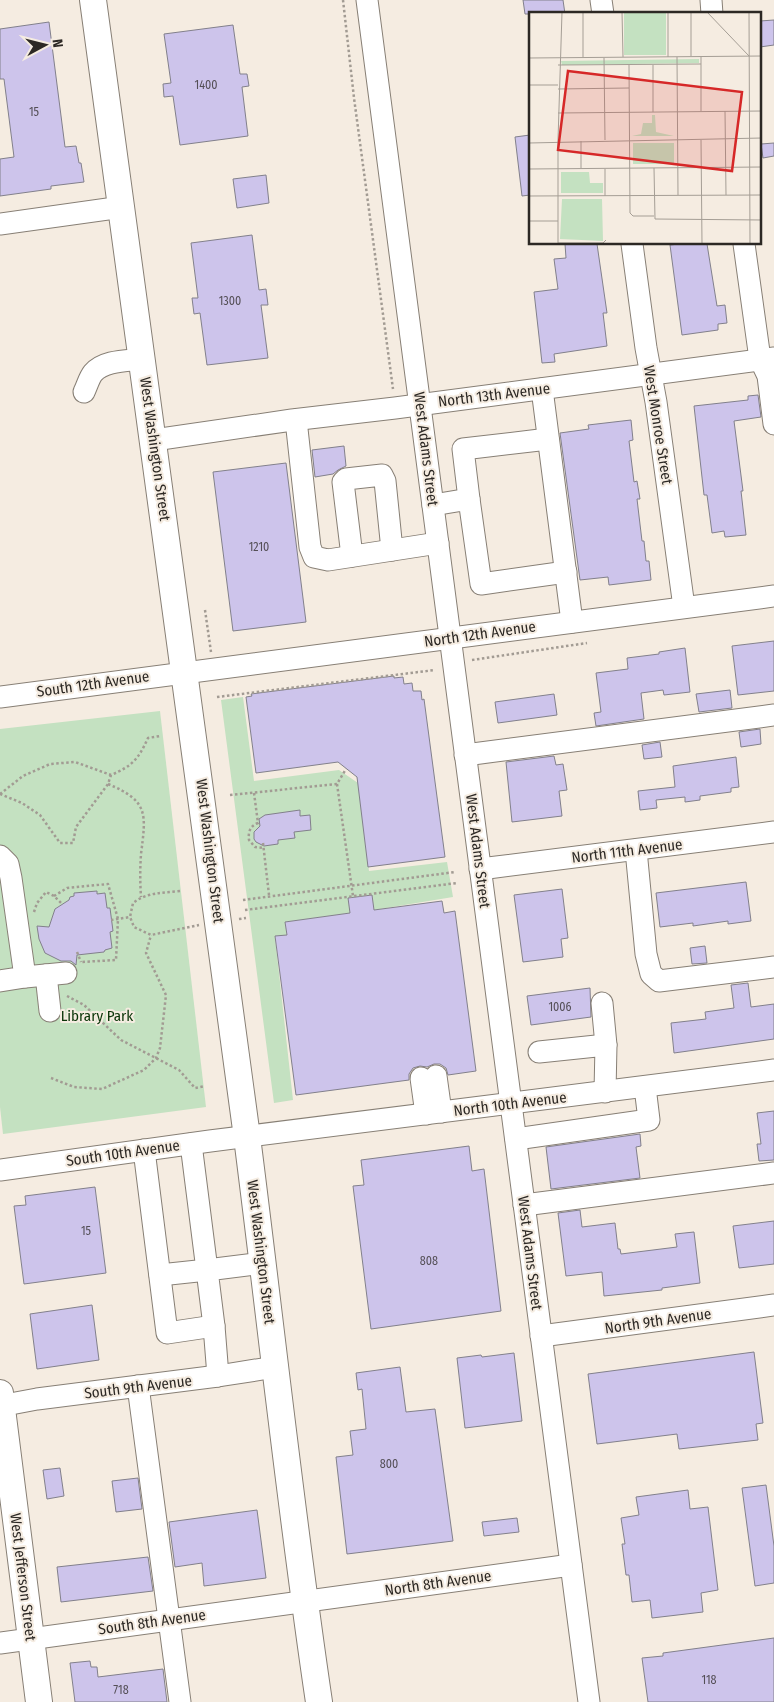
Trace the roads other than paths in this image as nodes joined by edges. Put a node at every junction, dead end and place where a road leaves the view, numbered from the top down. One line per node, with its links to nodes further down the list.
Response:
1 (93, 0): 3 (main road, West Washington Street)
2 (367, 0): 12 (street, West Adams Street)
3 (122, 208): 4 (street); 7 (main road, West Washington Street)
4 (0, 224)
5 (632, 245): 9 (street, West Monroe Street)
6 (744, 245): 8 (street)
7 (143, 358): 11 (street); 16 (main road, West Washington Street)
8 (767, 358): 9 (street, North 13th Avenue); 14 (street)
9 (651, 374): 10 (street, North 13th Avenue); 24 (street, West Monroe Street)
10 (542, 388): 12 (street, North 13th Avenue); 15 (street)
11 (84, 392)
12 (420, 404): 13 (street, North 13th Avenue); 18 (street, West Adams Street)
13 (296, 420): 16 (street, North 13th Avenue); 21 (street)
14 (774, 424)
15 (548, 439): 17 (street); 22 (street)
16 (154, 440): 27 (main road, West Washington Street)
17 (469, 499): 18 (street); 22 (street)
18 (433, 505): 19 (street, West Adams Street)
19 (438, 543): 20 (street); 26 (street, West Adams Street)
20 (392, 550): 21 (street); 21 (street)
21 (352, 556)
22 (566, 572): 25 (street)
23 (774, 596): 24 (street, North 12th Avenue)
24 (684, 607): 25 (street, North 12th Avenue)
25 (572, 622): 26 (street, North 12th Avenue)
26 (450, 638): 27 (street, North 12th Avenue); 30 (street, West Adams Street)
27 (187, 672): 28 (street, South 12th Avenue); 48 (main road, West Washington Street)
28 (0, 697)
29 (774, 715): 30 (street)
30 (466, 755): 34 (street, West Adams Street)
31 (774, 832): 32 (street, North 11th Avenue)
32 (636, 850): 34 (street, North 11th Avenue); 35 (street)
33 (0, 856): 36 (street)
34 (480, 869): 46 (street, West Adams Street)
35 (774, 967)
36 (59, 971): 37 (street); 38 (street)
37 (0, 981)
38 (56, 1002)
39 (602, 1003): 40 (street)
40 (606, 1044): 41 (street); 45 (street)
41 (539, 1052)
42 (774, 1070): 44 (street, North 10th Avenue)
43 (428, 1077): 47 (street)
44 (645, 1087): 45 (street, North 10th Avenue); 49 (street)
45 (605, 1092): 46 (street, North 10th Avenue)
46 (511, 1104): 47 (street, North 10th Avenue); 49 (street, West Adams Street)
47 (433, 1113): 48 (street, North 10th Avenue)
48 (247, 1136): 50 (street, South 10th Avenue); 55 (main road, West Washington Street)
49 (516, 1139): 54 (street, West Adams Street)
50 (191, 1144): 51 (street, South 10th Avenue); 56 (street)
51 (144, 1150): 52 (street, South 10th Avenue); 57 (street)
52 (0, 1170)
53 (774, 1173): 54 (street)
54 (524, 1205): 60 (street, West Adams Street)
55 (263, 1263): 56 (street); 61 (main road, West Washington Street)
56 (207, 1270): 57 (street); 59 (street)
57 (160, 1276): 59 (street)
58 (774, 1305): 60 (street, North 9th Avenue)
59 (214, 1326): 62 (street)
60 (541, 1336): 65 (street, West Adams Street)
61 (275, 1367): 62 (street, South 9th Avenue); 66 (main road, West Washington Street)
62 (218, 1376): 63 (street, South 9th Avenue)
63 (138, 1386): 64 (street, South 9th Avenue); 67 (street)
64 (1, 1402): 68 (main road, West Jefferson Street)
65 (571, 1565): 66 (street, North 8th Avenue); 73 (street, West Adams Street)
66 (304, 1600): 67 (street, South 8th Avenue); 72 (main road, West Washington Street)
67 (169, 1620): 68 (street, South 8th Avenue); 71 (street)
68 (31, 1638): 69 (street, South 8th Avenue); 70 (main road, West Jefferson Street)
69 (0, 1643)
70 (39, 1702)
71 (180, 1702)
72 (319, 1702)
73 (589, 1702)

